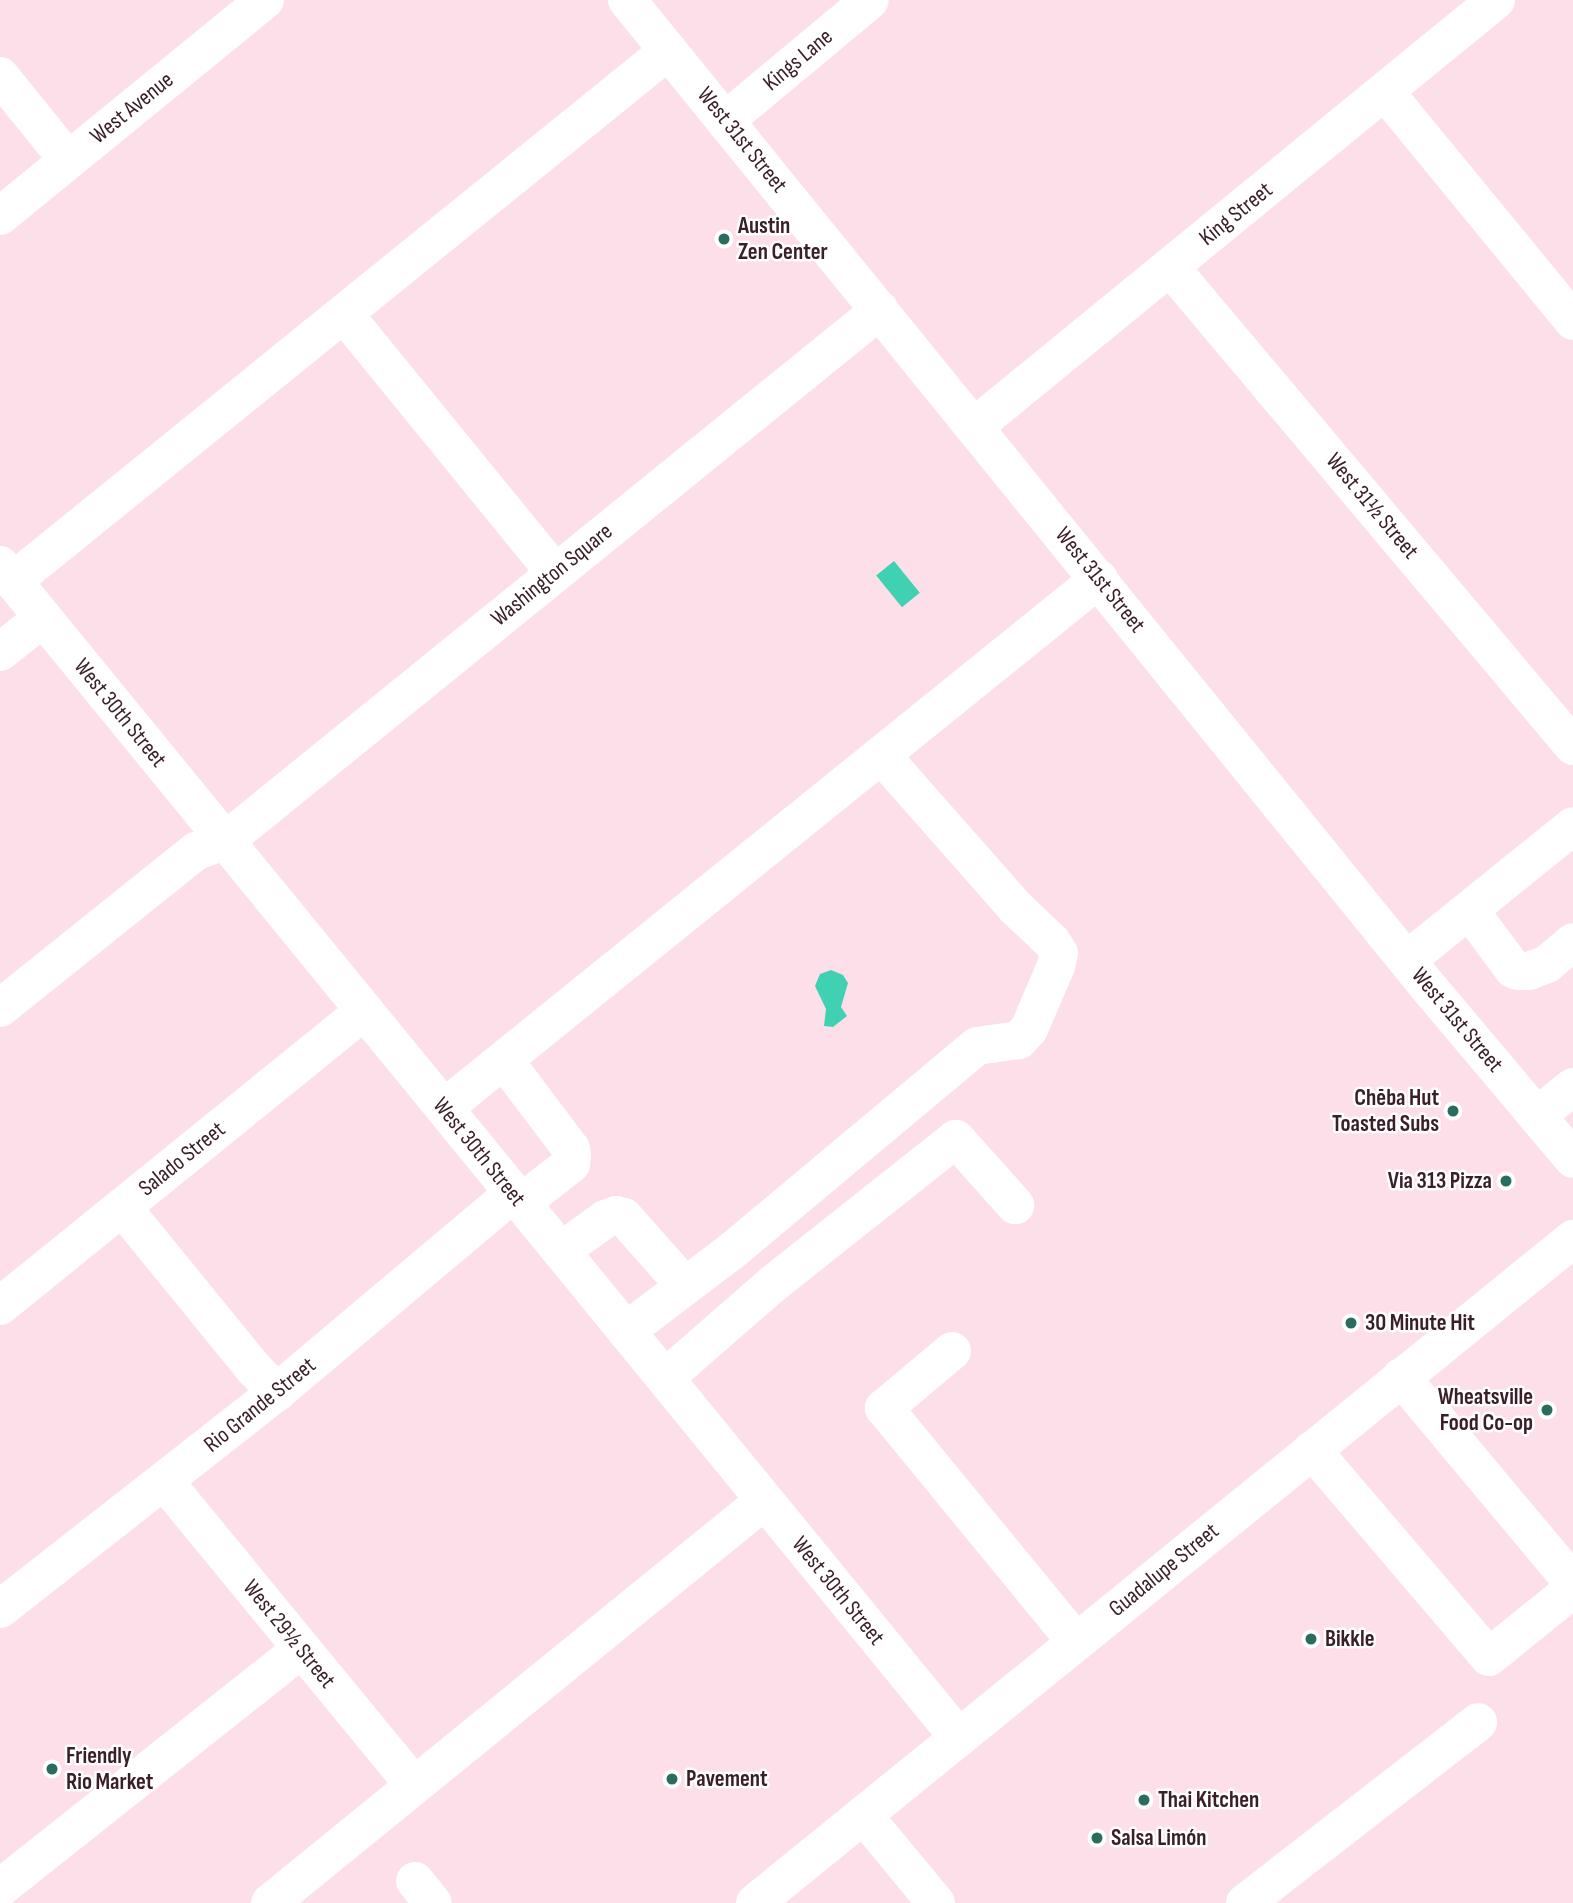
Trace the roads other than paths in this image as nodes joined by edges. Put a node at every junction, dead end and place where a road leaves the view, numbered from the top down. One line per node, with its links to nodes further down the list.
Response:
1 (265, 0): 9 (street, West Avenue)
2 (627, 0): 5 (street, West 31st Street)
3 (870, 0): 8 (street, Kings Lane)
4 (1496, 0): 7 (street, King Street)
5 (668, 51): 8 (street, West 31st Street); 13 (street)
6 (0, 76): 9 (street)
7 (1386, 93): 11 (street, King Street); 14 (street)
8 (726, 120): 12 (street, West 31st Street)
9 (68, 160): 10 (street, West Avenue)
10 (0, 216)
11 (1170, 267): 15 (street, King Street); 21 (street, West 31½ Street)
12 (880, 310): 15 (street, West 31st Street); 17 (street, Washington Square)
13 (344, 314): 16 (street); 17 (street)
14 (1573, 321)
15 (975, 426): 18 (street, West 31st Street)
16 (7, 573): 19 (street, West 30th Street)
17 (555, 573): 24 (street, Washington Square)
18 (1099, 579): 22 (street); 27 (street, West 31st Street)
19 (43, 618): 20 (street); 24 (street, West 30th Street)
20 (0, 652)
21 (1573, 746)
22 (881, 755): 30 (street); 40 (street)
23 (1573, 826): 25 (street)
24 (225, 841): 28 (street, Washington Square); 29 (street, West 30th Street)
25 (1470, 911): 26 (street); 27 (street)
26 (1573, 942)
27 (1407, 960): 33 (street, West 31st Street)
28 (0, 1008)
29 (364, 1011): 32 (street, West 30th Street); 37 (street, Salado Street)
30 (504, 1060): 32 (street); 35 (street, Rio Grande Street)
31 (1573, 1087): 33 (street)
32 (444, 1108): 35 (street, West 30th Street)
33 (1537, 1116): 34 (street, West 31st Street)
34 (1573, 1159)
35 (517, 1198): 39 (street, West 30th Street); 46 (street, Rio Grande Street)
36 (1015, 1205): 45 (street)
37 (122, 1208): 41 (street, Salado Street); 46 (street)
38 (1573, 1239): 44 (street, Guadalupe Street)
39 (561, 1251): 40 (street); 42 (street, West 30th Street)
40 (685, 1286): 42 (street)
41 (0, 1306)
42 (625, 1331): 45 (street, West 30th Street)
43 (951, 1351): 53 (street)
44 (1401, 1377): 47 (street, Guadalupe Street); 50 (street)
45 (665, 1378): 49 (street, West 30th Street)
46 (277, 1392): 48 (street, Rio Grande Street)
47 (1312, 1450): 51 (street); 53 (street, Guadalupe Street)
48 (165, 1482): 52 (street, Rio Grande Street); 54 (street, West 29½ Street)
49 (764, 1501): 56 (street, West 30th Street); 57 (street)
50 (1573, 1583)
51 (1573, 1589)
52 (0, 1609)
53 (1076, 1642): 56 (street, Guadalupe Street)
54 (302, 1649): 57 (street, West 29½ Street); 59 (street)
55 (1478, 1722): 63 (street)
56 (959, 1738): 58 (street, Guadalupe Street)
57 (414, 1786): 60 (street)
58 (864, 1816): 61 (street, Guadalupe Street); 62 (street)
59 (0, 1888)
60 (270, 1903)
61 (755, 1903)
62 (936, 1903)
63 (1245, 1903)

